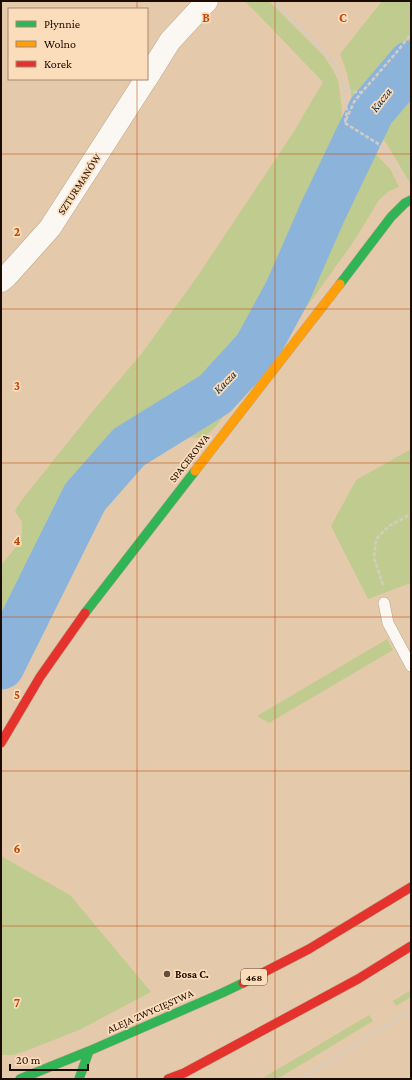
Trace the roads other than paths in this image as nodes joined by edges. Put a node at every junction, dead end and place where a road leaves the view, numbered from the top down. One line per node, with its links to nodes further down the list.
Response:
1 (208, 1): 2 (street, SZTURMANÓW)
2 (148, 76)
3 (146, 80): 5 (street, SZTURMANÓW)
4 (411, 200): 8 (main road, SPACEROWA)
5 (1, 282)
6 (384, 603): 7 (lane)
7 (411, 666)
8 (1, 743)
9 (411, 886): 11 (main road, ALEJA ZWYCIĘSTWA / 468)
10 (411, 946): 12 (main road)
11 (89, 1051): 13 (main road, ALEJA ZWYCIĘSTWA / 468); 14 (main road)
12 (183, 1076): 15 (main road)
13 (20, 1079)
14 (79, 1079)
15 (168, 1079)

